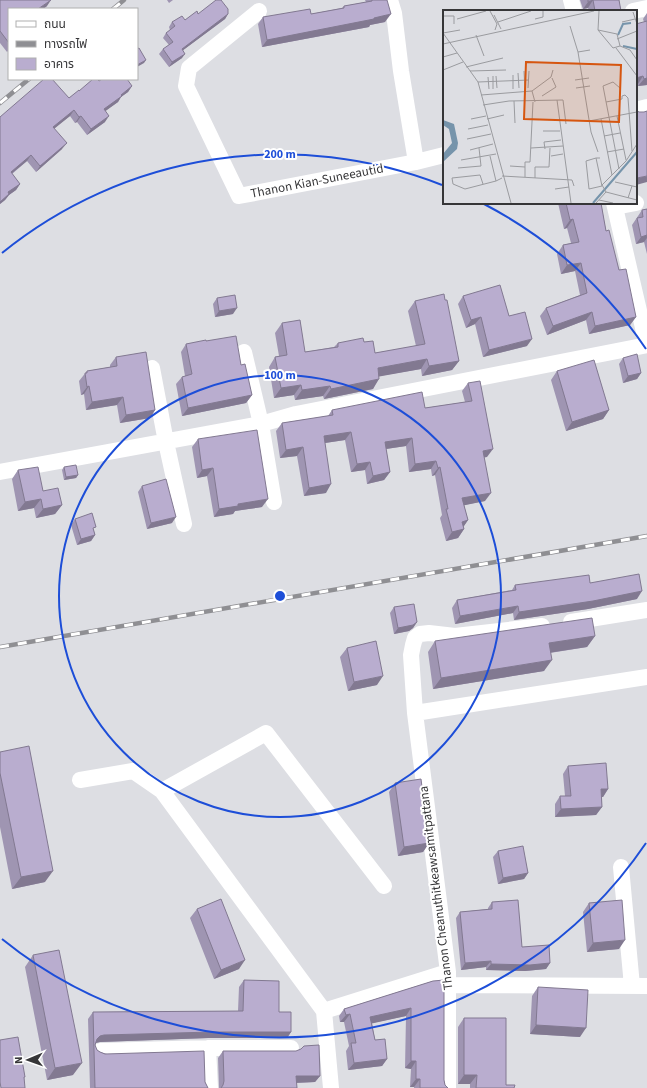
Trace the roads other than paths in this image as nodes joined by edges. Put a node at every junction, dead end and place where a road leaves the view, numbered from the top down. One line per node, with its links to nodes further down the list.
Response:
1 (390, 0): 10 (street)
2 (571, 0): 4 (street)
3 (647, 8): 5 (street)
4 (574, 10)
5 (637, 10)
6 (259, 12): 10 (street, Thanon Kian-Suneeautid)
7 (647, 107): 8 (street)
8 (637, 110)
9 (443, 155): 10 (street, Thanon Kian-Suneeautid)
10 (416, 162)
11 (647, 201): 12 (street)
12 (637, 203)
13 (625, 204): 14 (street)
14 (614, 205): 15 (street)
15 (647, 345): 18 (street)
16 (244, 352): 18 (street)
17 (152, 368): 19 (street)
18 (261, 424): 19 (street); 21 (street)
19 (166, 442): 20 (street); 22 (street)
20 (0, 472)
21 (274, 502)
22 (184, 524)
23 (647, 610): 25 (street, Thanon Cheanuthitkeawsamitpattana)
24 (647, 677): 25 (street)
25 (415, 713): 30 (street, Thanon Cheanuthitkeawsamitpattana)
26 (80, 780): 27 (street)
27 (162, 790): 29 (street); 32 (street)
28 (621, 867): 31 (street)
29 (384, 886)
30 (448, 978): 31 (street); 32 (street); 38 (street, Thanon Cheanuthitkeawsamitpattana)
31 (640, 986)
32 (324, 1011): 37 (street)
33 (208, 1048): 34 (street); 35 (street); 36 (street)
34 (291, 1048)
35 (100, 1051)
36 (210, 1088)
37 (326, 1088)
38 (448, 1088)

